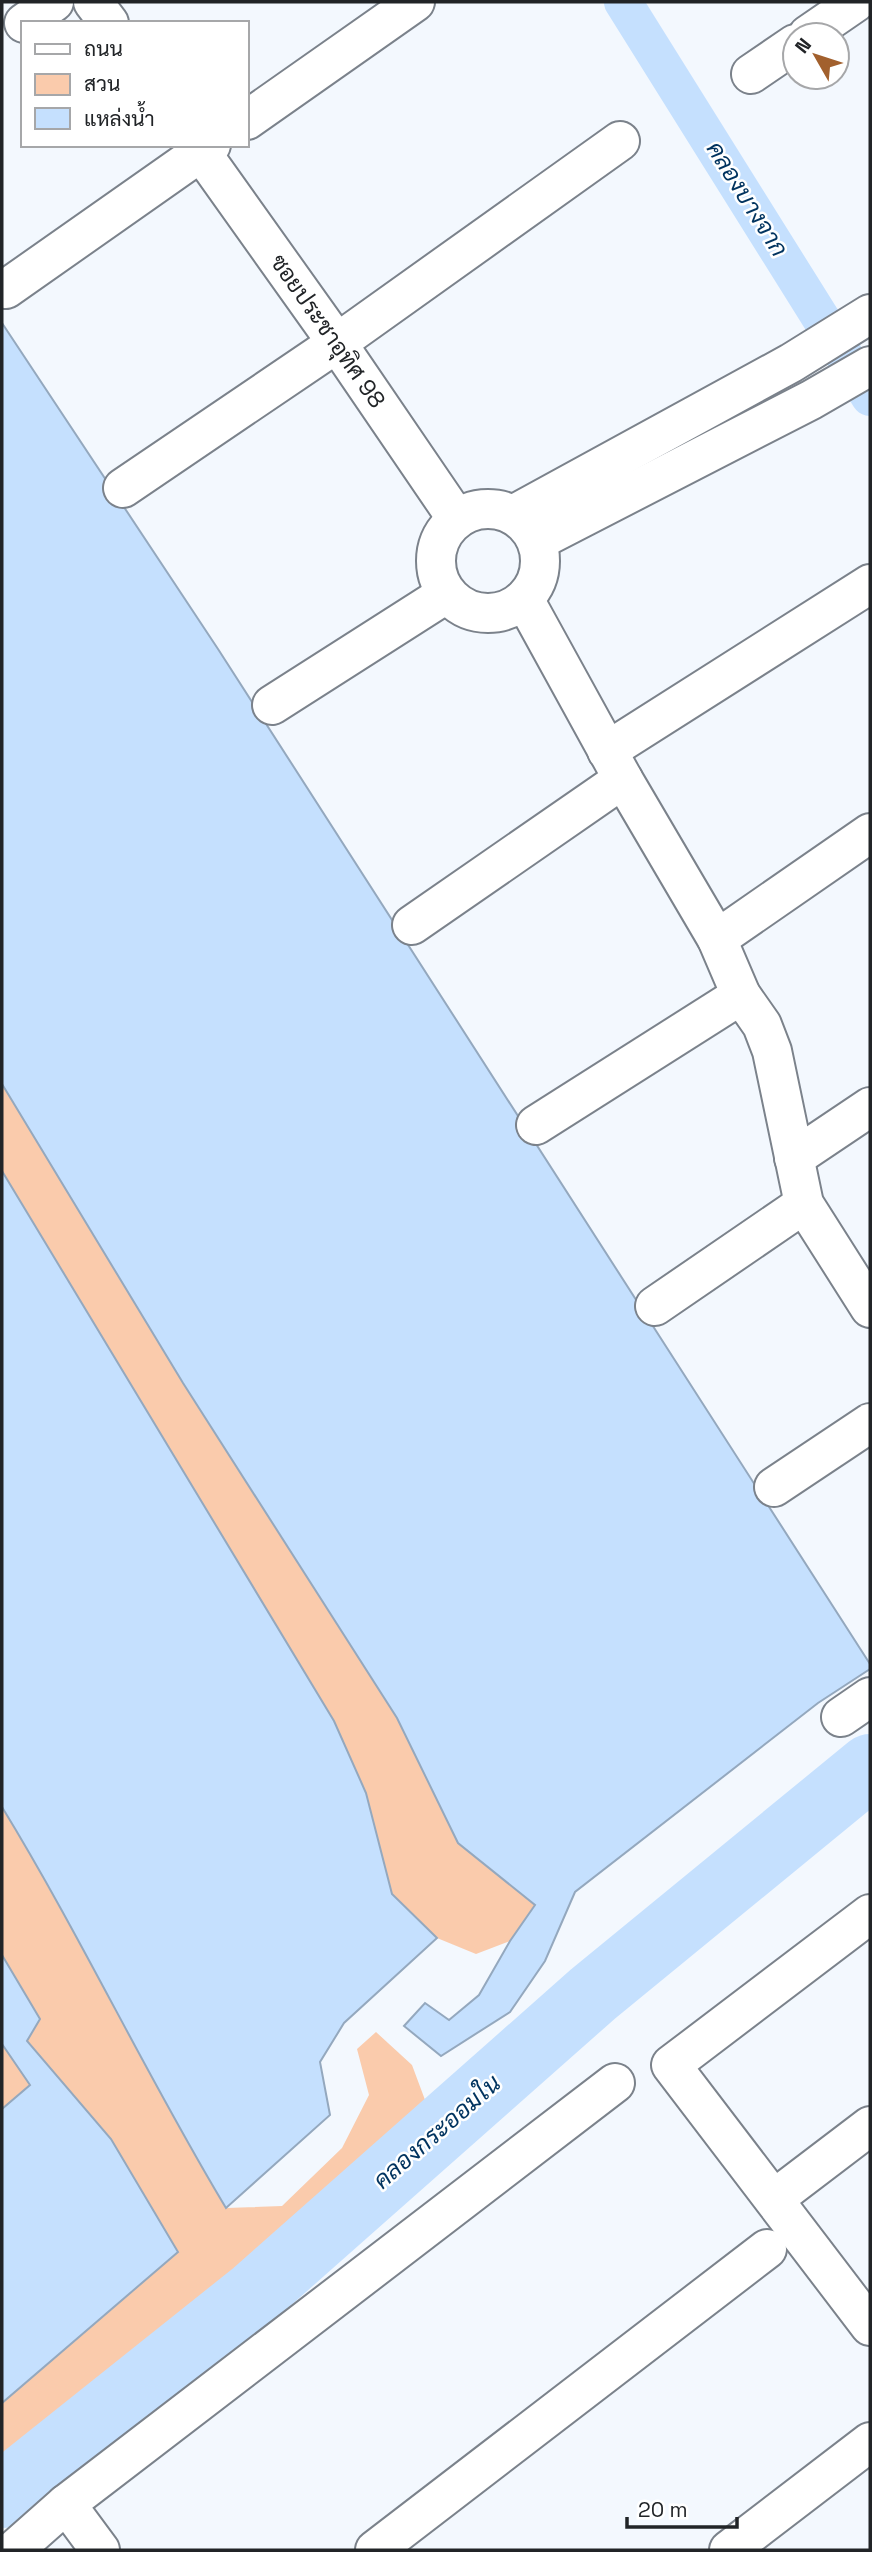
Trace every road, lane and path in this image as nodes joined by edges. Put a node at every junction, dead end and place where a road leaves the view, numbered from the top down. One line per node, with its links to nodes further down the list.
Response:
1 (54, 2): 5 (street)
2 (93, 2): 6 (street)
3 (415, 2): 12 (street)
4 (856, 2): 7 (street)
5 (26, 21)
6 (107, 21)
7 (828, 21)
8 (21, 24): 9 (street)
9 (2, 38)
10 (781, 54): 11 (street)
11 (751, 74)
12 (248, 119)
13 (620, 141): 17 (street)
14 (203, 148): 15 (street); 17 (street, ซอยประชาอุทิศ 98)
15 (6, 289)
16 (870, 314): 21 (street)
17 (337, 342): 19 (street); 20 (street, ซอยประชาอุทิศ 98)
18 (870, 366): 21 (street)
19 (123, 488)
20 (457, 519): 21 (street); 23 (street)
21 (525, 528): 24 (street)
22 (870, 584): 26 (street)
23 (446, 594): 24 (street); 25 (street)
24 (524, 600): 26 (street)
25 (272, 705)
26 (615, 765): 28 (street); 29 (street)
27 (870, 833): 29 (street)
28 (412, 925)
29 (717, 939): 30 (street)
30 (741, 995): 32 (street); 33 (street)
31 (870, 1107): 33 (street)
32 (536, 1125)
33 (794, 1158): 34 (street)
34 (804, 1204): 35 (street); 36 (street)
35 (655, 1306)
36 (870, 1308)
37 (870, 1423): 38 (street)
38 (775, 1487)
39 (870, 1914): 42 (street)
40 (615, 2083): 46 (street)
41 (870, 2126): 42 (street)
42 (774, 2199): 44 (street)
43 (767, 2249): 49 (street)
44 (870, 2326)
45 (870, 2442): 50 (street)
46 (66, 2504): 47 (street); 48 (street)
47 (14, 2550)
48 (100, 2550)
49 (375, 2550)
50 (729, 2550)

